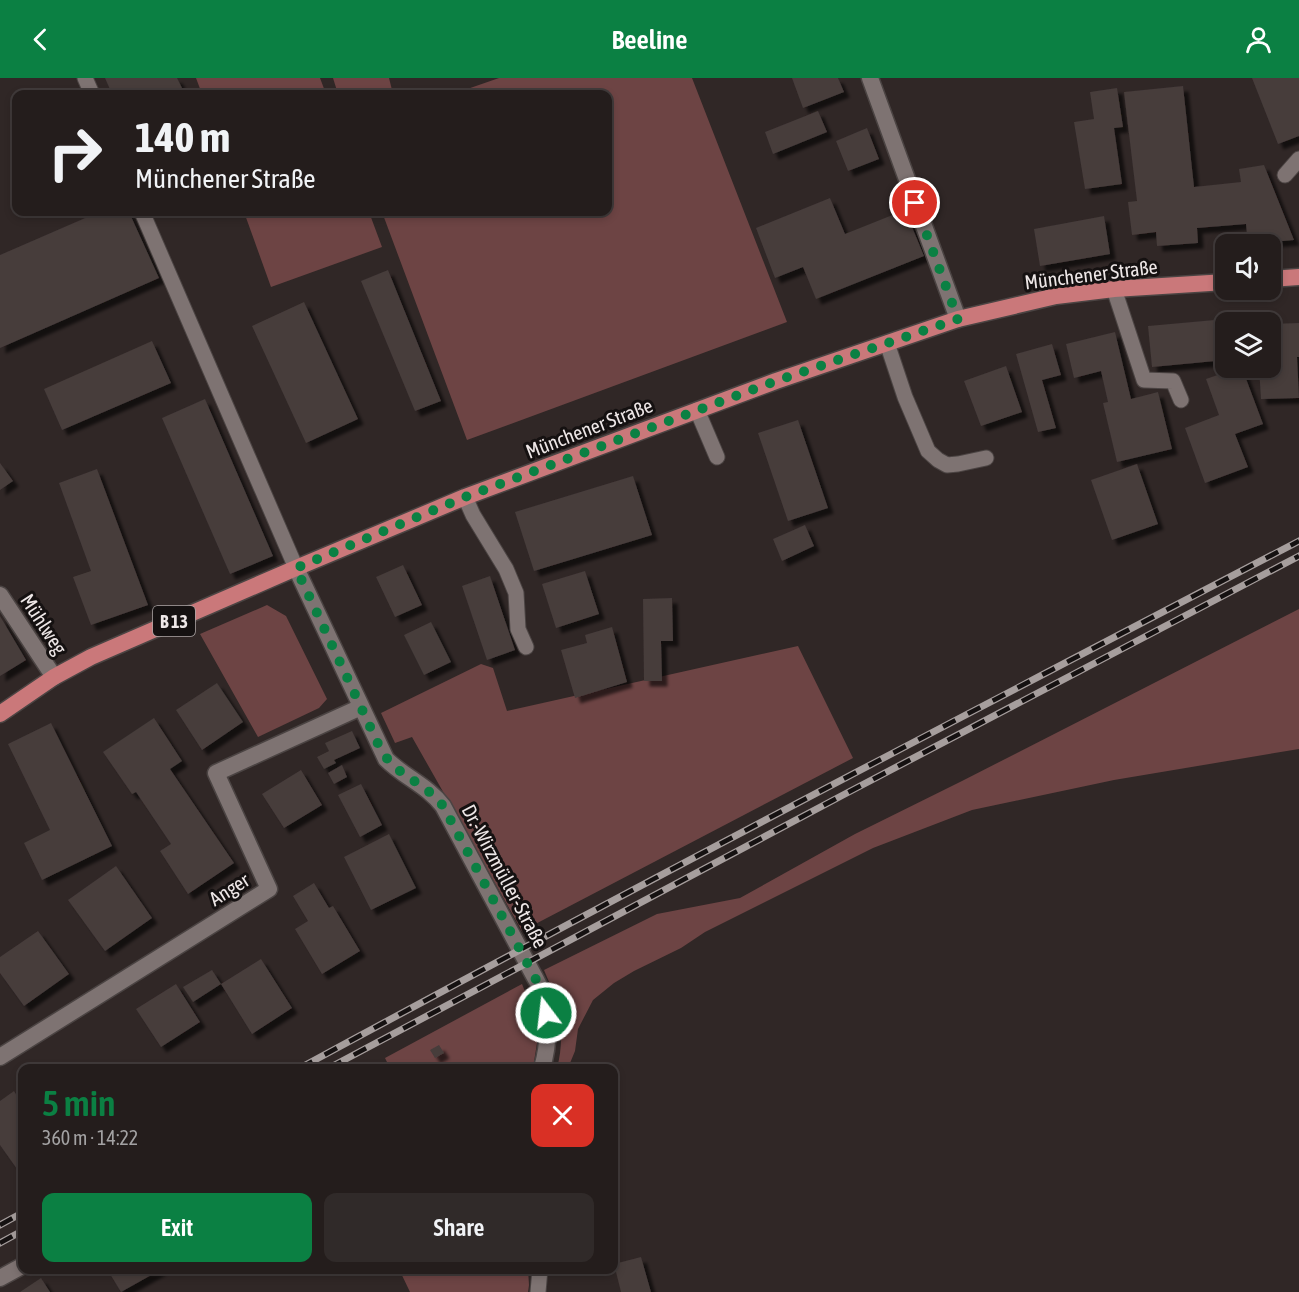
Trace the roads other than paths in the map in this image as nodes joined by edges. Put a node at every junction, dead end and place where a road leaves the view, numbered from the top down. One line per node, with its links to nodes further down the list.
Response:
1 (870, 78): 9 (street)
2 (1299, 159): 3 (lane)
3 (1285, 175)
4 (144, 216): 16 (lane)
5 (1299, 277): 6 (main road)
6 (1281, 278)
7 (1215, 283): 8 (main road, Münchener Straße / B 13)
8 (1114, 289): 9 (main road, Münchener Straße / B 13); 11 (lane)
9 (958, 319): 10 (main road, Münchener Straße / B 13)
10 (887, 343): 12 (main road, Münchener Straße / B 13); 14 (lane)
11 (1181, 400)
12 (697, 410): 13 (lane); 15 (main road, Münchener Straße / B 13)
13 (717, 457)
14 (986, 458)
15 (465, 497): 16 (main road, Münchener Straße / B 13); 18 (lane)
16 (296, 568): 19 (main road, Münchener Straße / B 13); 20 (street, Dr.-Wirzmüller-Straße)
17 (0, 595): 19 (street, Mühlweg)
18 (526, 647)
19 (54, 677): 21 (main road, Münchener Straße / B 13)
20 (361, 707): 22 (street, Anger); 23 (street, Dr.-Wirzmüller-Straße)
21 (0, 714)
22 (0, 1057)
23 (544, 1064)
24 (18, 1268): 26 (street)
25 (540, 1274): 27 (lane)
26 (0, 1278)
27 (538, 1292)

